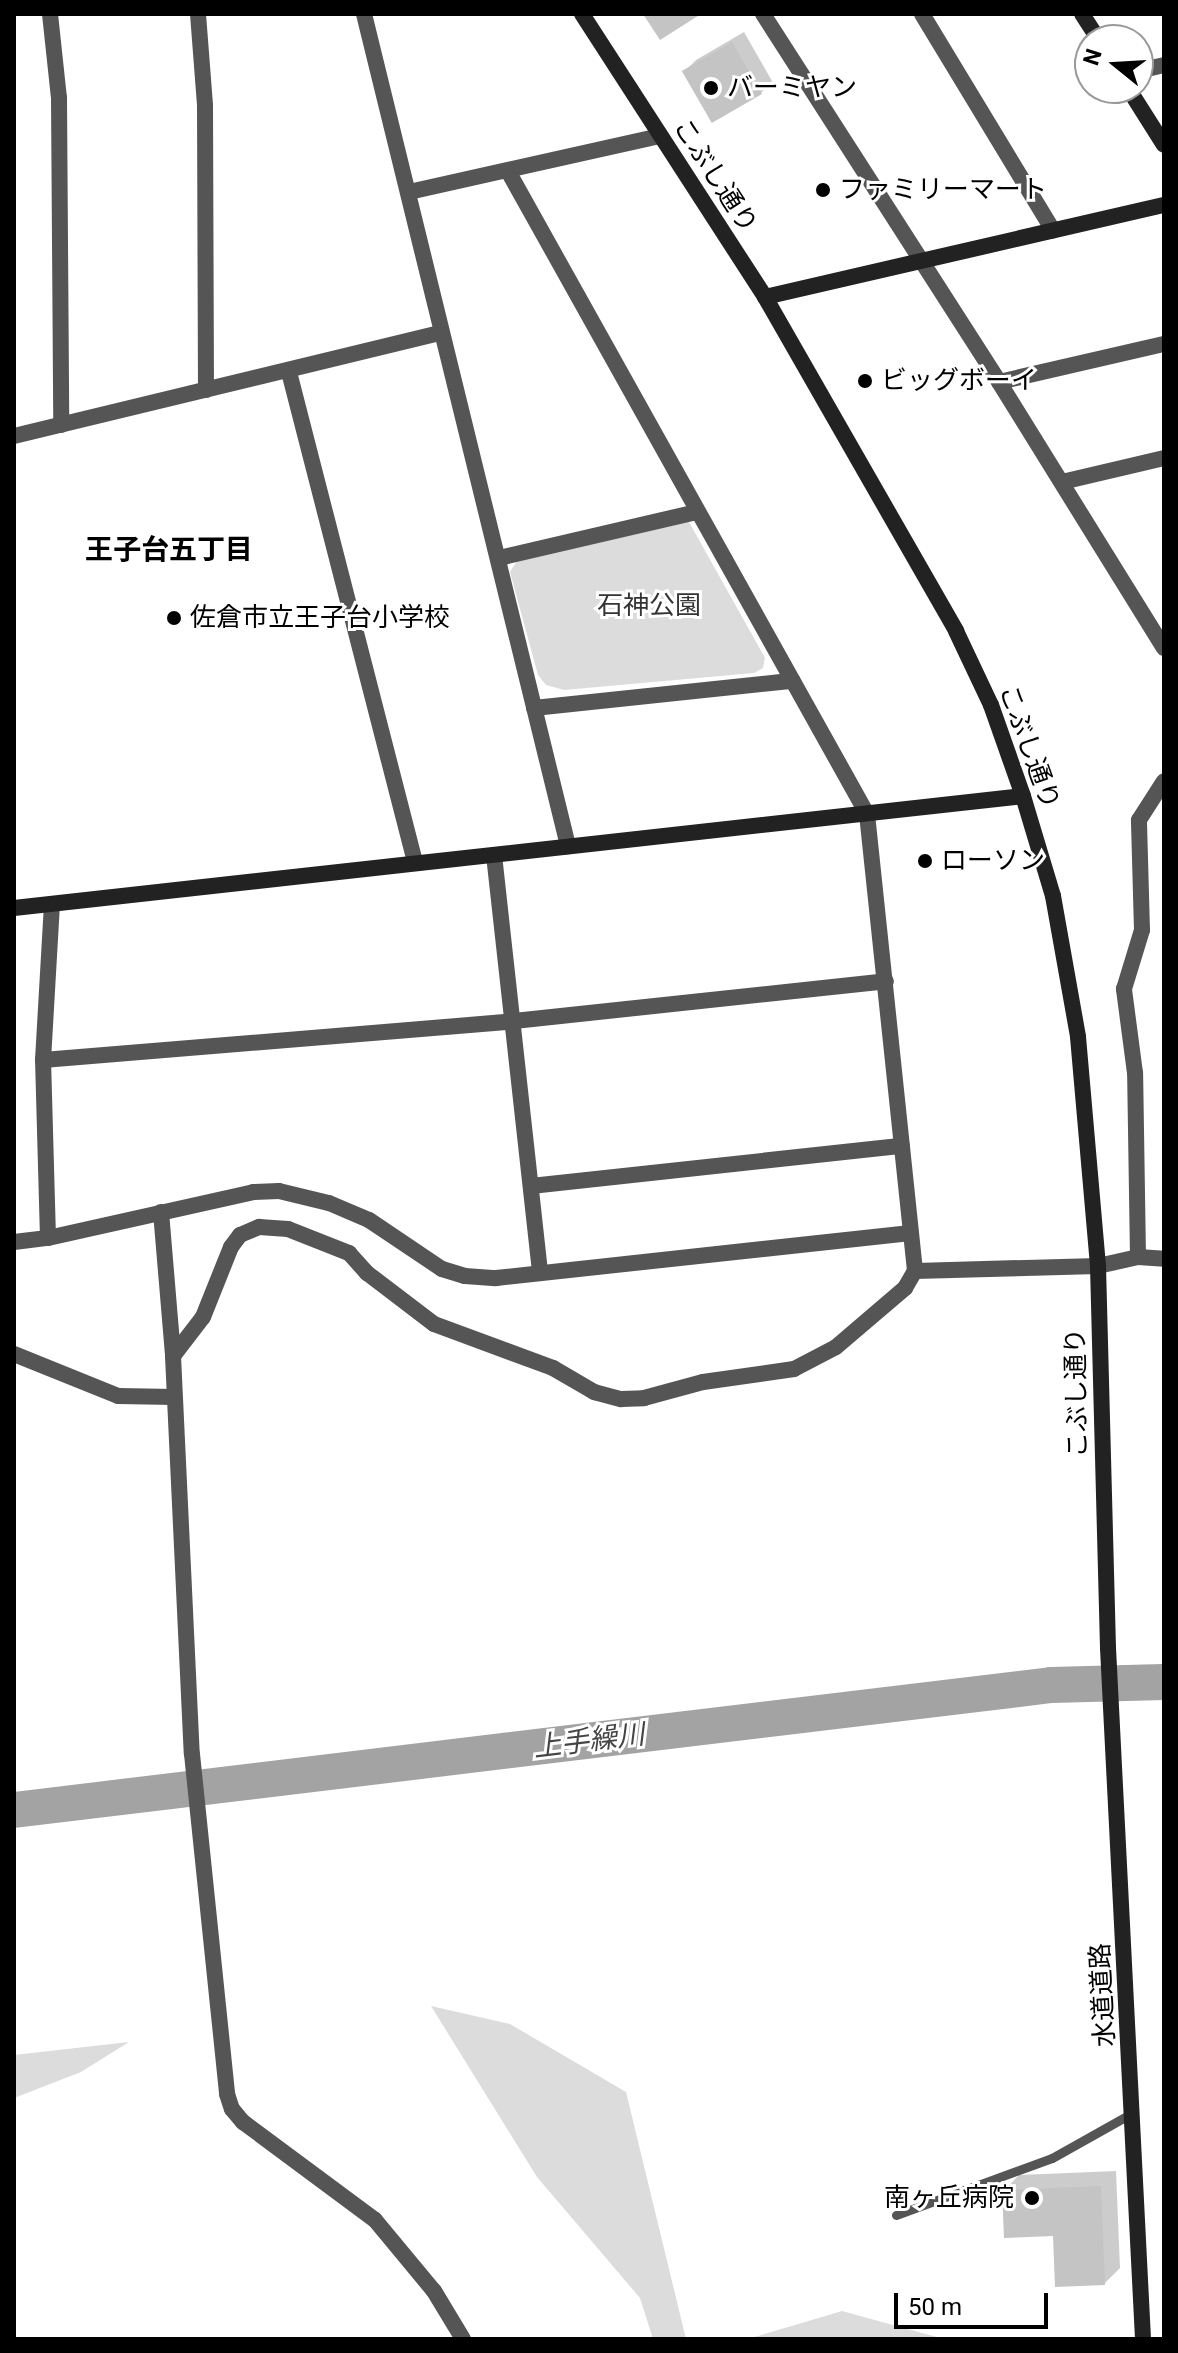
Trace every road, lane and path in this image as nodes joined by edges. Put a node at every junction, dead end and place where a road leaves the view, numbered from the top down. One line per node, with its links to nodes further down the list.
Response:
1 (50, 14): 21 (street)
2 (198, 14): 20 (street)
3 (364, 14): 11 (street)
4 (582, 14): 8 (street, こぶし通り)
5 (763, 14): 14 (street)
6 (922, 14): 13 (street)
7 (1138, 104): 9 (street)
8 (660, 136): 10 (street); 15 (street, こぶし通り)
9 (1164, 145)
10 (508, 171): 11 (street); 25 (street)
11 (409, 192): 16 (street)
12 (1164, 205): 13 (street)
13 (1053, 230): 14 (street)
14 (921, 261): 15 (street); 19 (street)
15 (765, 297): 31 (street, こぶし通り)
16 (441, 333): 18 (street); 26 (street)
17 (1164, 344): 19 (street)
18 (289, 372): 20 (street); 35 (street)
19 (999, 382): 24 (street)
20 (206, 390): 21 (street)
21 (61, 425): 22 (street)
22 (14, 436)
23 (1164, 458): 24 (street)
24 (1062, 482): 27 (street)
25 (696, 512): 26 (street); 28 (street)
26 (499, 558): 29 (street)
27 (1164, 648)
28 (793, 681): 29 (street); 32 (street)
29 (534, 708): 33 (street)
30 (1164, 781): 47 (street)
31 (1023, 796): 32 (street); 49 (street, こぶし通り)
32 (867, 814): 33 (street); 38 (street)
33 (568, 846): 34 (street)
34 (494, 855): 35 (street); 39 (street)
35 (415, 862): 36 (street)
36 (52, 904): 37 (street); 40 (street)
37 (14, 908)
38 (886, 981): 39 (street); 41 (street)
39 (514, 1021): 40 (street); 42 (street)
40 (43, 1060): 45 (street)
41 (902, 1146): 42 (street); 44 (street)
42 (531, 1186): 50 (street)
43 (161, 1212): 45 (street); 50 (street); 53 (street)
44 (911, 1233): 50 (street); 51 (street)
45 (48, 1238): 46 (street)
46 (14, 1242)
47 (1138, 1257): 48 (street); 49 (street)
48 (1164, 1259)
49 (1098, 1266): 51 (street); 55 (street, こぶし通り)
50 (540, 1271)
51 (915, 1271): 53 (street)
52 (14, 1354): 54 (street)
53 (173, 1356): 54 (street)
54 (174, 1397): 58 (street)
55 (1108, 1648): 56 (street, 水道道路)
56 (1134, 2112): 57 (lane); 59 (street, 水道道路)
57 (896, 2215)
58 (463, 2339)
59 (1143, 2339)

